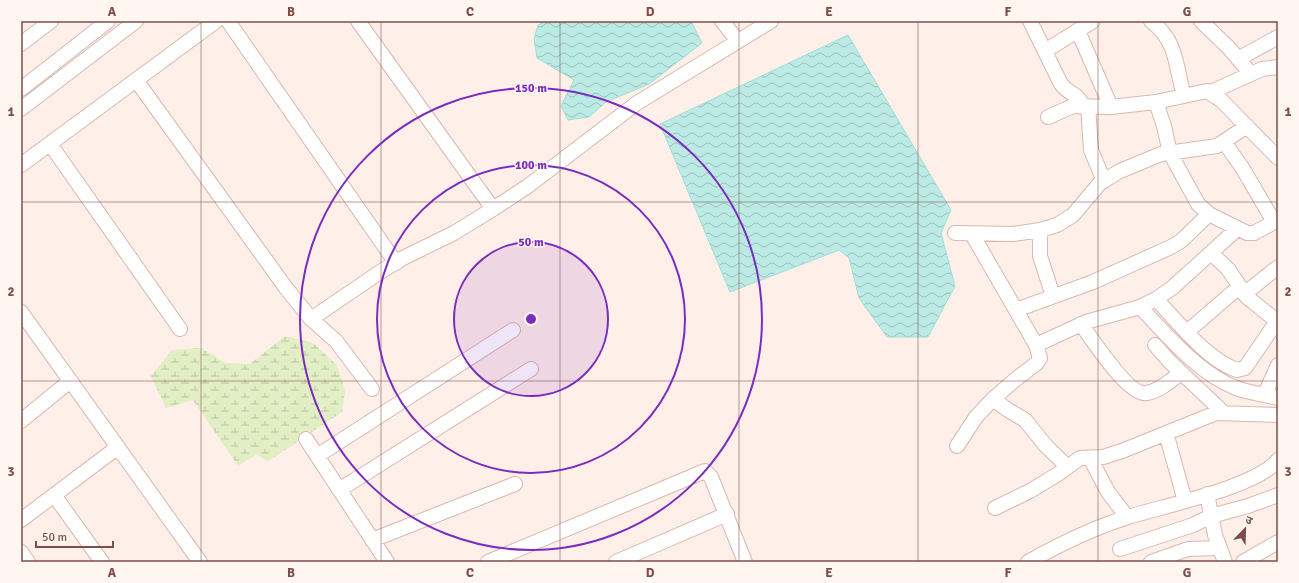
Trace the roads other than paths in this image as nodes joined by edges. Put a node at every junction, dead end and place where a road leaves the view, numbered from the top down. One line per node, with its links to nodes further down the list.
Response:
1 (108, 21): 22 (street)
2 (136, 21): 28 (street)
3 (216, 21): 21 (street)
4 (228, 21): 45 (street)
5 (358, 21): 37 (street)
6 (722, 21): 15 (street)
7 (771, 21): 15 (street)
8 (1030, 21): 17 (street)
9 (1093, 21): 13 (street)
10 (1151, 21): 24 (street)
11 (1201, 21): 18 (street)
12 (48, 22): 16 (street)
13 (1078, 31): 17 (street); 27 (street)
14 (1278, 37): 18 (street)
15 (737, 40): 37 (street)
16 (21, 44)
17 (1045, 51): 26 (street)
18 (1238, 59): 20 (street)
19 (1278, 67): 20 (street)
20 (1251, 74): 23 (street)
21 (136, 80): 32 (street); 53 (street)
22 (21, 89)
23 (1211, 92): 24 (street); 30 (street)
24 (1184, 96): 25 (street)
25 (1156, 102): 27 (street); 33 (street)
26 (1086, 106): 27 (street); 29 (street); 36 (street)
27 (1111, 107)
28 (21, 109)
29 (1048, 117)
30 (1247, 126): 31 (street); 34 (street)
31 (1225, 143): 33 (street); 39 (street)
32 (50, 144): 35 (street); 56 (street)
33 (1170, 153): 36 (street); 38 (street)
34 (1278, 157)
35 (21, 165)
36 (1104, 181): 41 (street)
37 (493, 209): 45 (street)
38 (1209, 214): 40 (street); 48 (street)
39 (1276, 221): 40 (street)
40 (1237, 229): 44 (street)
41 (1040, 230): 43 (street); 48 (street)
42 (954, 233): 43 (street)
43 (972, 234): 51 (street)
44 (1211, 253): 47 (street); 49 (street)
45 (396, 263): 53 (street)
46 (1278, 267): 47 (street)
47 (1241, 290): 54 (street); 58 (street)
48 (1053, 296): 51 (street)
49 (1156, 299): 50 (street); 58 (street)
50 (1140, 307): 55 (street); 66 (street)
51 (1016, 310): 60 (street)
52 (22, 317): 64 (street)
53 (311, 319): 65 (street)
54 (1278, 321): 58 (street)
55 (1081, 324): 60 (street); 63 (street)
56 (180, 329)
57 (513, 330): 75 (street)
58 (1188, 332)
59 (1155, 345): 63 (street)
60 (1036, 346): 67 (street)
61 (1278, 365): 66 (street)
62 (531, 369): 80 (street)
63 (1181, 373): 68 (street)
64 (70, 381): 70 (street); 74 (street)
65 (372, 389)
66 (1272, 396)
67 (993, 399): 73 (street); 78 (street)
68 (1223, 412): 69 (street); 71 (street)
69 (1278, 415)
70 (21, 421)
71 (1166, 433): 76 (street); 84 (street)
72 (306, 439): 75 (street)
73 (957, 446)
74 (118, 447): 82 (street); 97 (street)
75 (317, 456): 80 (street)
76 (1090, 458): 78 (street); 88 (street)
77 (1278, 460): 81 (street)
78 (1068, 467): 85 (street)
79 (515, 484): 90 (street)
80 (339, 490): 90 (street)
81 (1207, 494): 84 (street); 87 (street)
82 (54, 495): 89 (street); 96 (street)
83 (1278, 495): 87 (street)
84 (1185, 501): 88 (street)
85 (995, 508)
86 (726, 514): 99 (street); 100 (street); 101 (street)
87 (1211, 516): 92 (street); 93 (street)
88 (1127, 517): 102 (street)
89 (21, 520)
90 (372, 540): 98 (street)
91 (1278, 543): 105 (street)
92 (1219, 548): 103 (street); 104 (street)
93 (1120, 549)
94 (21, 552): 95 (street)
95 (28, 562)
96 (102, 562)
97 (200, 562)
98 (387, 562)
99 (488, 562)
100 (616, 562)
101 (745, 562)
102 (1028, 562)
103 (1152, 562)
104 (1225, 562)
105 (1243, 562)

